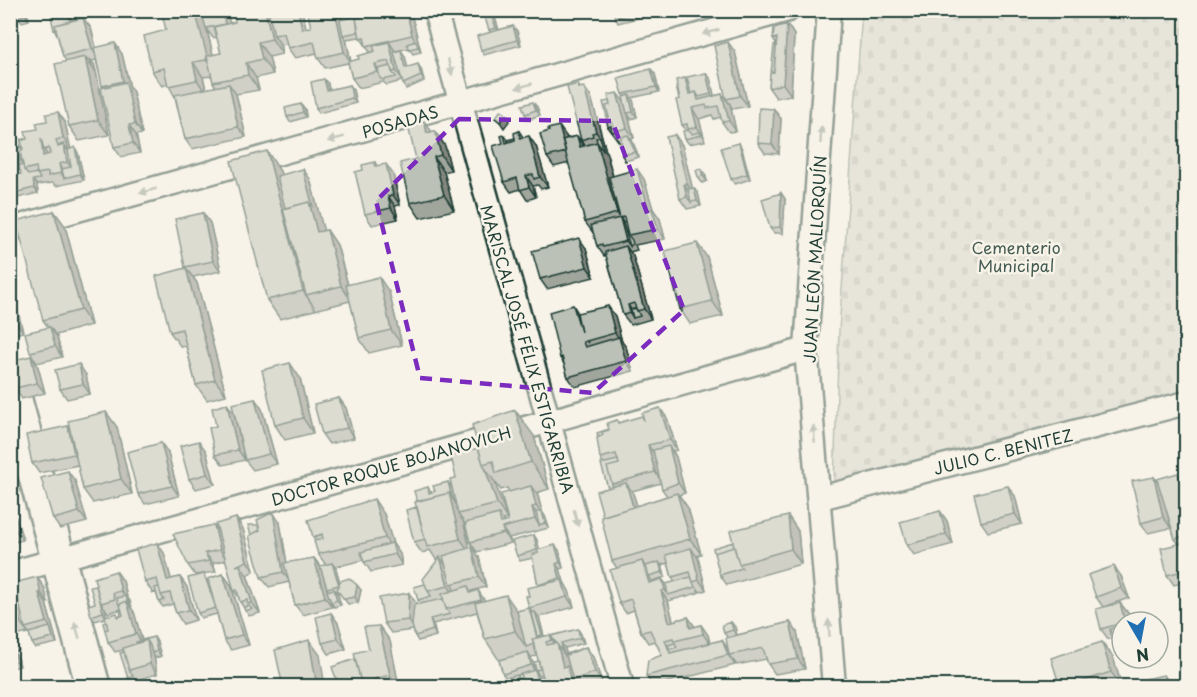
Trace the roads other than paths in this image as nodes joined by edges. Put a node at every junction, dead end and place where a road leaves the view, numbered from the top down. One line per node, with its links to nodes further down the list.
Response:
1 (435, 10): 4 (street, MARISCAL JOSÉ FÉLIX ESTIGARRIBIA, one-way to 4)
2 (788, 10): 4 (street, POSADAS, one-way to 4)
3 (829, 10): 6 (street, JUAN LEÓN MALLORQUÍN, one-way to 3)
4 (459, 105): 5 (street, POSADAS, one-way to 5); 9 (street, MARISCAL JOSÉ FÉLIX ESTIGARRIBIA)
5 (10, 229)
6 (806, 349): 9 (street, DOCTOR ROQUE BOJANOVICH); 10 (street, JUAN LEÓN MALLORQUÍN, one-way to 6)
7 (10, 382): 11 (main road)
8 (1186, 403): 10 (street, JULIO C. BENITEZ)
9 (549, 420): 11 (street, DOCTOR ROQUE BOJANOVICH); 15 (street, MARISCAL JOSÉ FÉLIX ESTIGARRIBIA, one-way to 15)
10 (820, 498): 13 (street, JUAN LEÓN MALLORQUÍN, one-way to 10)
11 (57, 560): 12 (street, DOCTOR ROQUE BOJANOVICH); 14 (main road, one-way to 11)
12 (10, 573)
13 (833, 686)
14 (93, 687)
15 (622, 687)

